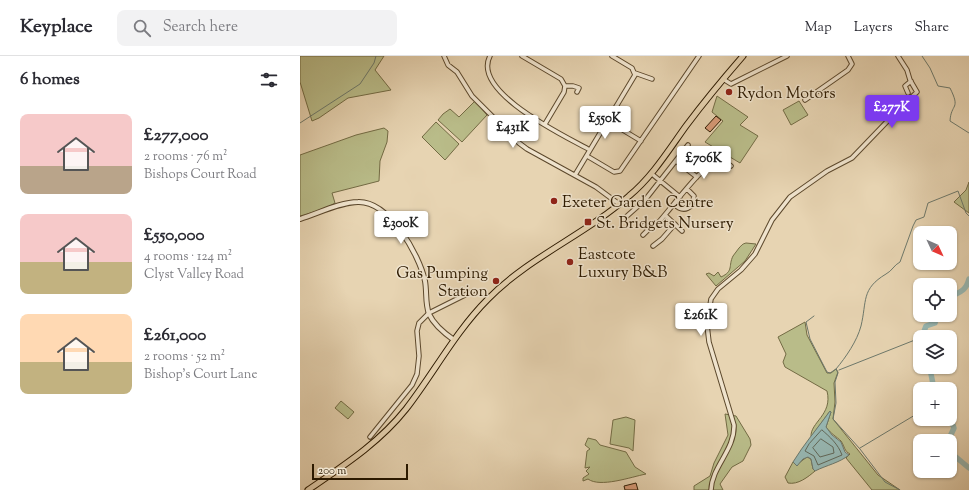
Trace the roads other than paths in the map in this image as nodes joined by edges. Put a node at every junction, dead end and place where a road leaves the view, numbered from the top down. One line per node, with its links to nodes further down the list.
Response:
1 (444, 56): 29 (street)
2 (490, 56): 19 (street)
3 (522, 56): 14 (street)
4 (612, 56): 10 (street)
5 (699, 56): 20 (street)
6 (743, 56): 12 (main road)
7 (787, 56): 12 (street)
8 (848, 56): 17 (street)
9 (898, 56): 13 (street)
10 (635, 72): 11 (street); 18 (street)
11 (652, 79)
12 (723, 79): 28 (main road)
13 (911, 81): 16 (street); 52 (street)
14 (565, 86): 15 (street); 19 (street)
15 (579, 89)
16 (908, 93)
17 (805, 100)
18 (608, 121): 20 (street); 22 (street)
19 (545, 124): 22 (street)
20 (641, 141): 24 (street)
21 (688, 145): 26 (street)
22 (590, 150): 24 (street)
23 (714, 153): 25 (street)
24 (586, 156): 29 (street)
25 (718, 158): 27 (street); 30 (street)
26 (676, 161): 30 (street); 31 (street)
27 (731, 166)
28 (652, 174): 31 (street); 34 (main road)
29 (575, 175): 34 (street)
30 (697, 177): 32 (street)
31 (660, 181): 33 (street); 37 (street)
32 (687, 189): 33 (street); 35 (street)
33 (680, 197): 35 (street)
34 (619, 204): 49 (main road)
35 (674, 204): 38 (street)
36 (629, 207): 37 (street)
37 (633, 211): 39 (street)
38 (665, 215): 41 (street); 43 (street)
39 (627, 216)
40 (300, 219): 48 (street)
41 (674, 224): 44 (street); 46 (street)
42 (644, 225): 43 (street)
43 (648, 230): 45 (street)
44 (682, 231)
45 (643, 235)
46 (653, 246)
47 (473, 291): 48 (street)
48 (429, 314): 49 (street); 50 (street)
49 (454, 340): 51 (main road)
50 (370, 437)
51 (308, 490)
52 (710, 490)

